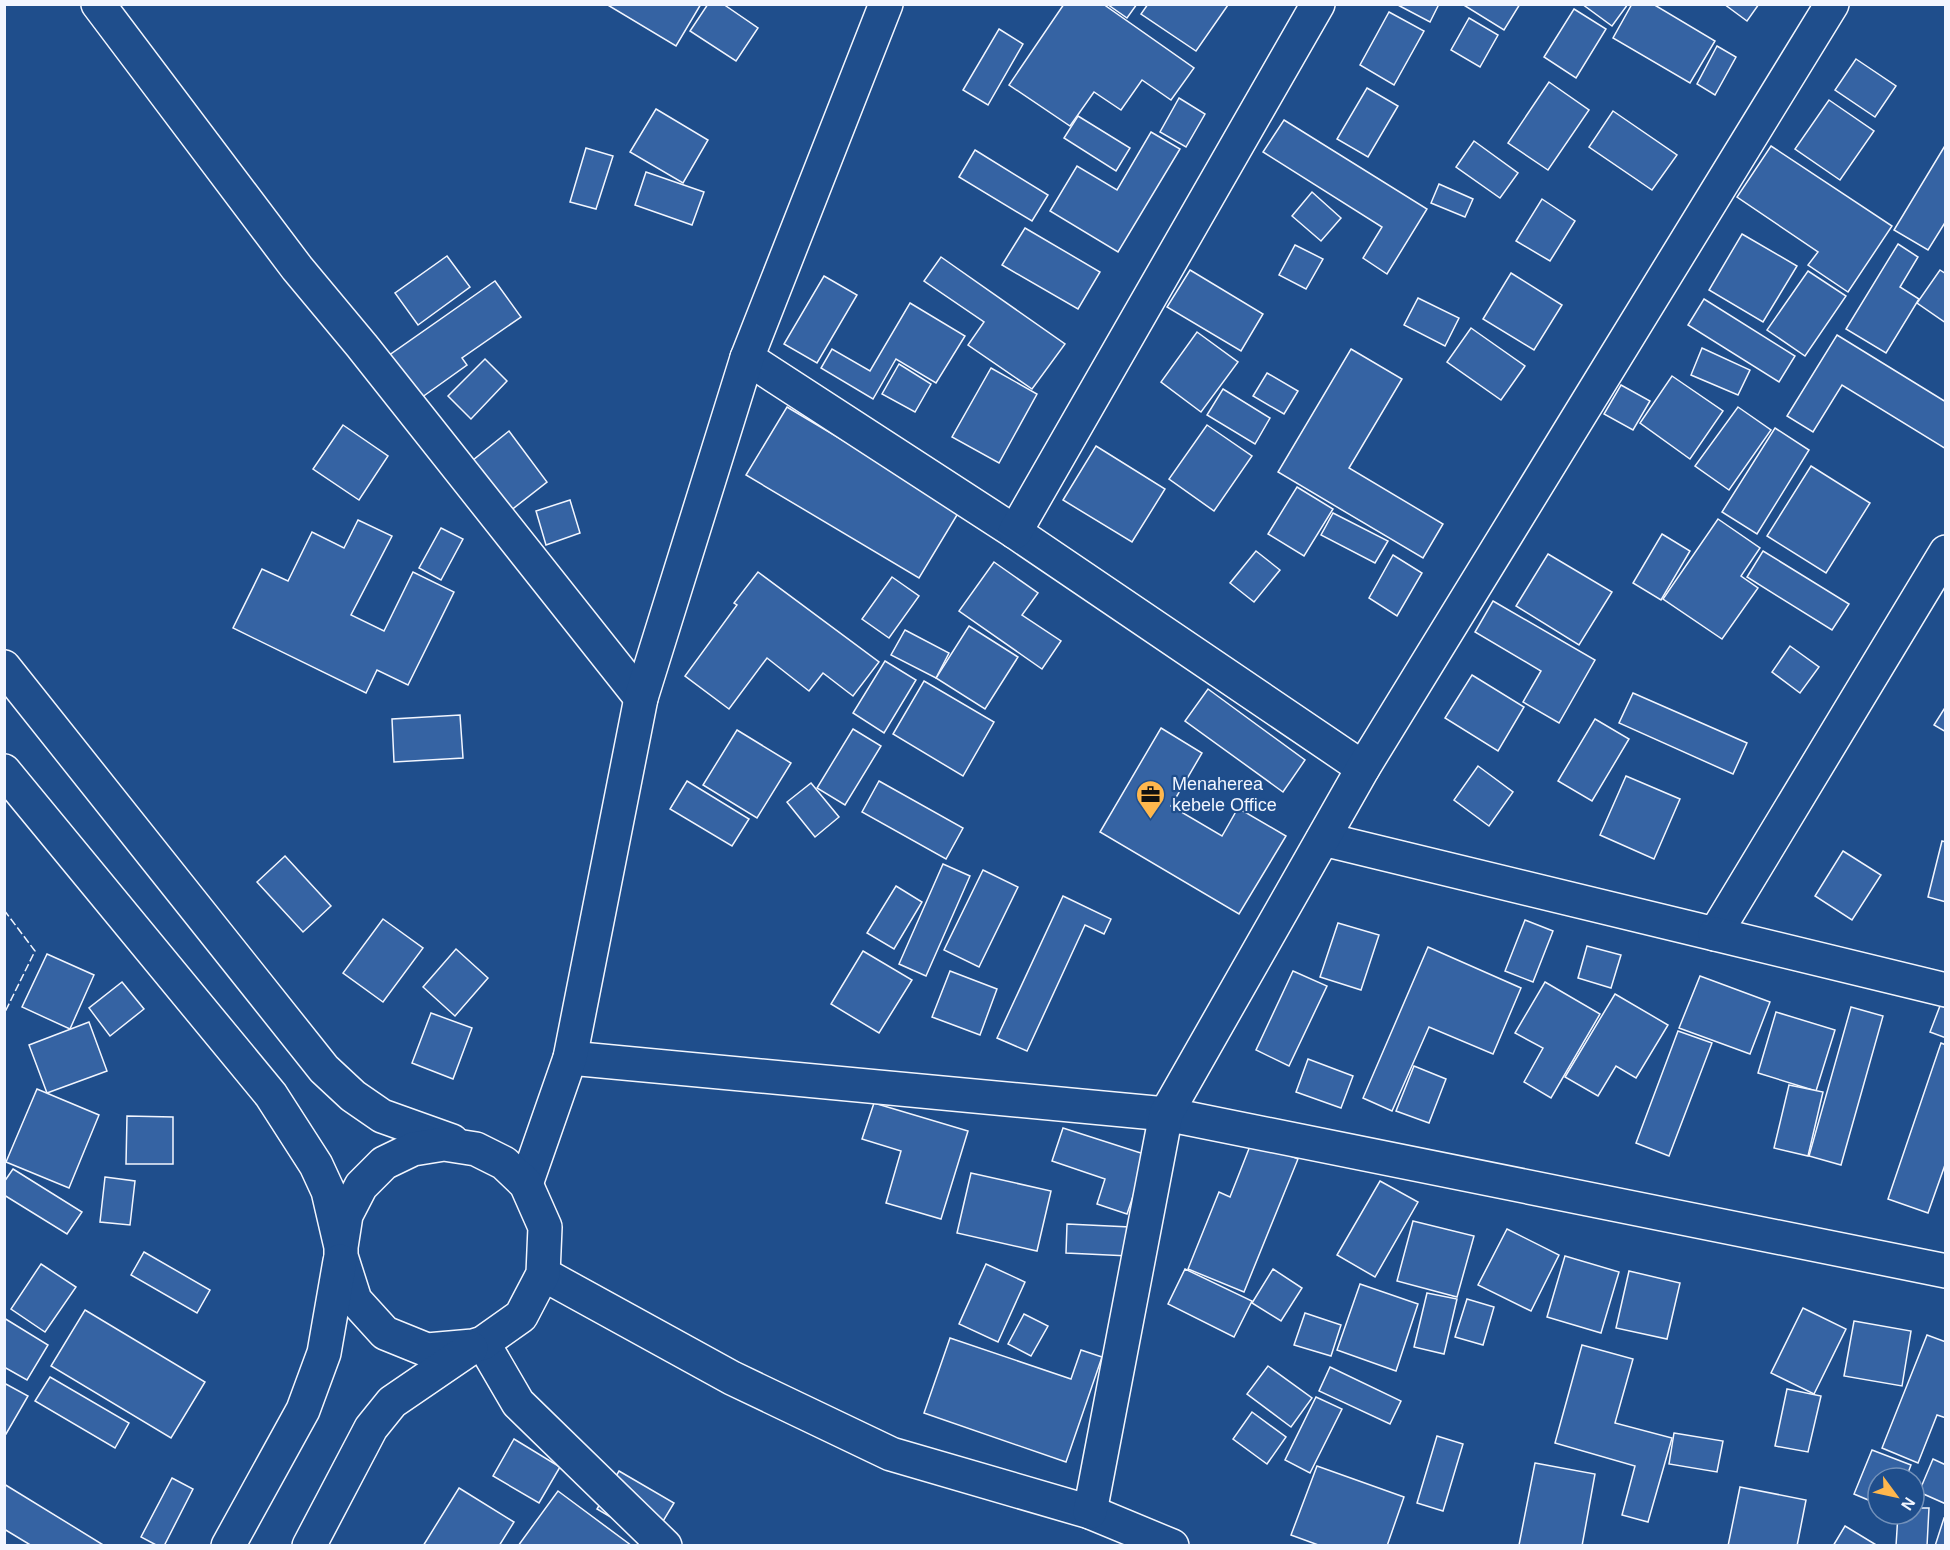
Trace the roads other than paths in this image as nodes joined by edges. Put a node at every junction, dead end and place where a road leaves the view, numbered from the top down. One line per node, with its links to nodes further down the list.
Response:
1 (98, 4): 9 (street)
2 (886, 4): 5 (street)
3 (1318, 4): 6 (street)
4 (1832, 4): 10 (street)
5 (747, 358): 6 (street); 9 (street)
6 (1015, 532): 10 (street)
7 (1946, 552): 13 (street)
8 (4, 667): 17 (street)
9 (641, 698): 15 (street)
10 (1363, 768): 12 (street)
11 (4, 771): 19 (street)
12 (1323, 839): 13 (street); 16 (street)
13 (1715, 934): 14 (street)
14 (1946, 990)
15 (570, 1058): 16 (street); 18 (street)
16 (1167, 1114): 20 (street); 23 (street)
17 (476, 1149): 18 (street); 19 (street)
18 (526, 1184): 21 (street)
19 (341, 1252): 22 (street); 24 (street)
20 (1946, 1271)
21 (543, 1274): 22 (street); 23 (street)
22 (478, 1345): 25 (street); 26 (street)
23 (1090, 1512): 27 (street)
24 (228, 1545)
25 (309, 1545)
26 (665, 1545)
27 (1172, 1545)

